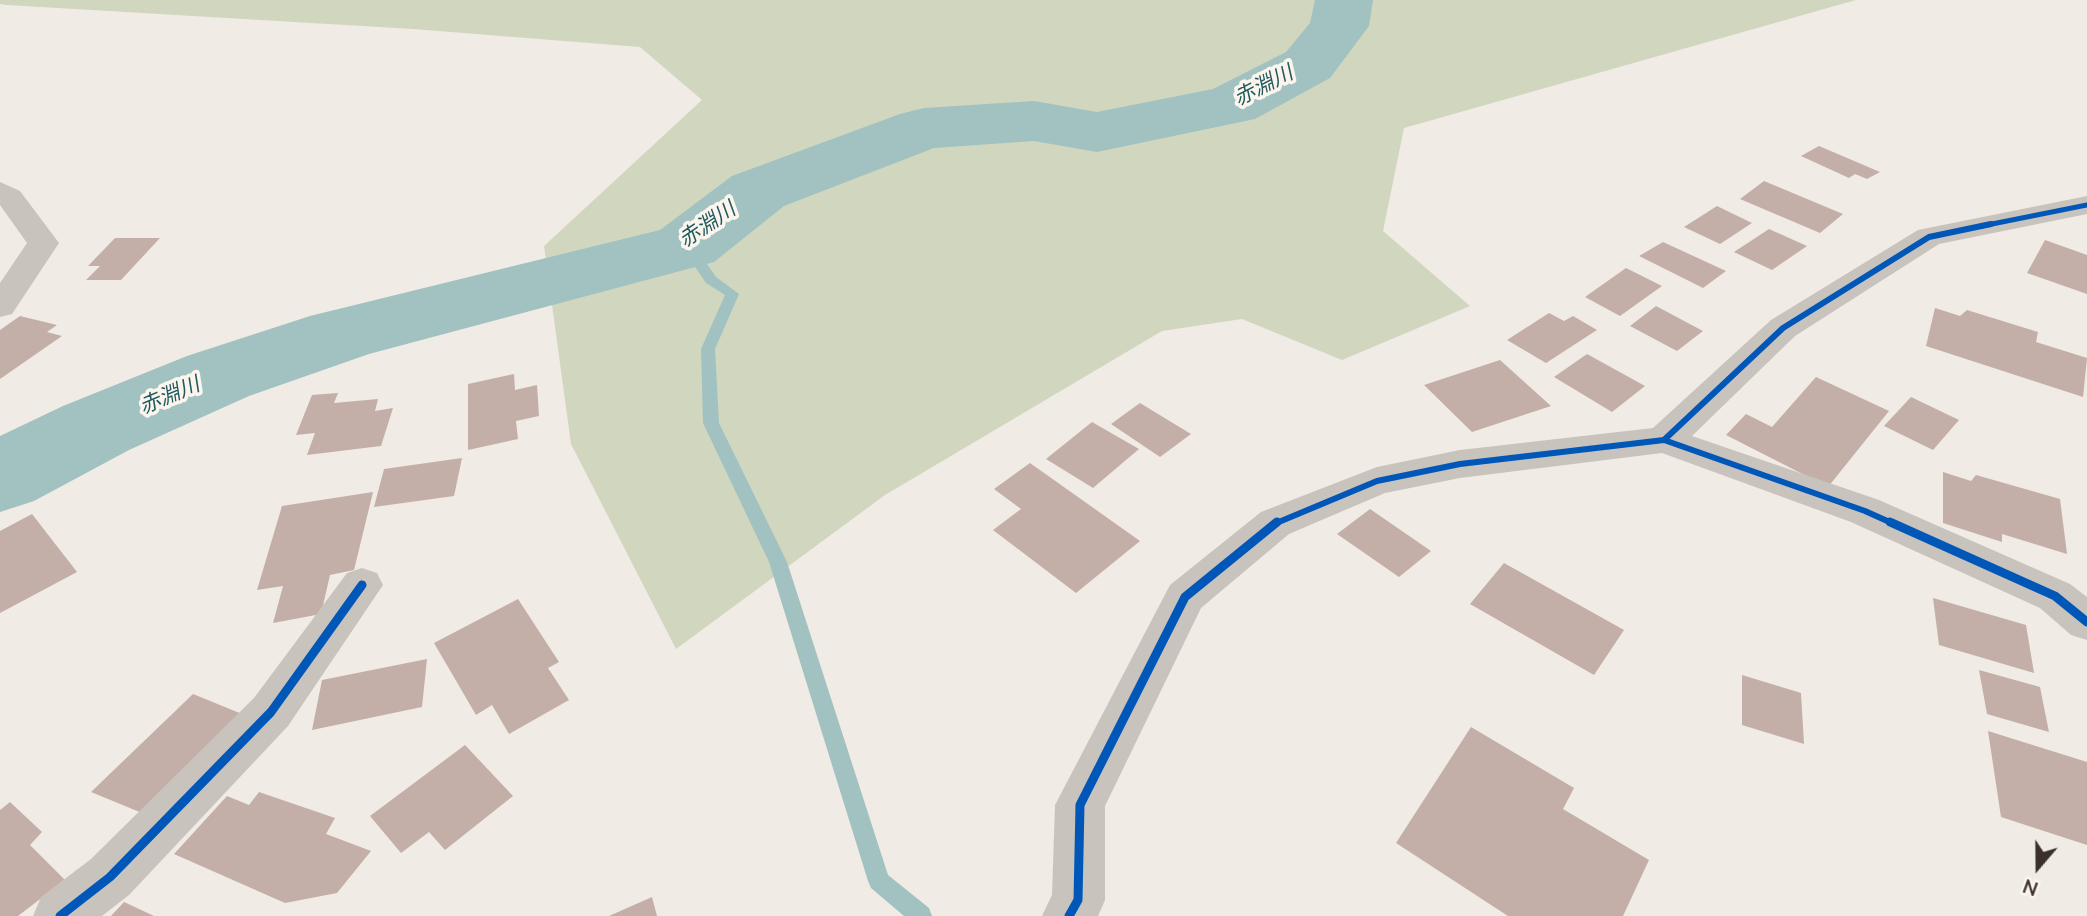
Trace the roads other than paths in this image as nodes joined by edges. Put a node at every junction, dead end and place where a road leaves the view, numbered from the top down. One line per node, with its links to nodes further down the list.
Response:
1 (0, 191): 3 (street)
2 (2087, 205): 4 (street)
3 (0, 307)
4 (1664, 440): 6 (street); 7 (street)
5 (362, 584): 8 (street)
6 (2087, 622)
7 (1082, 911)
8 (60, 916)

